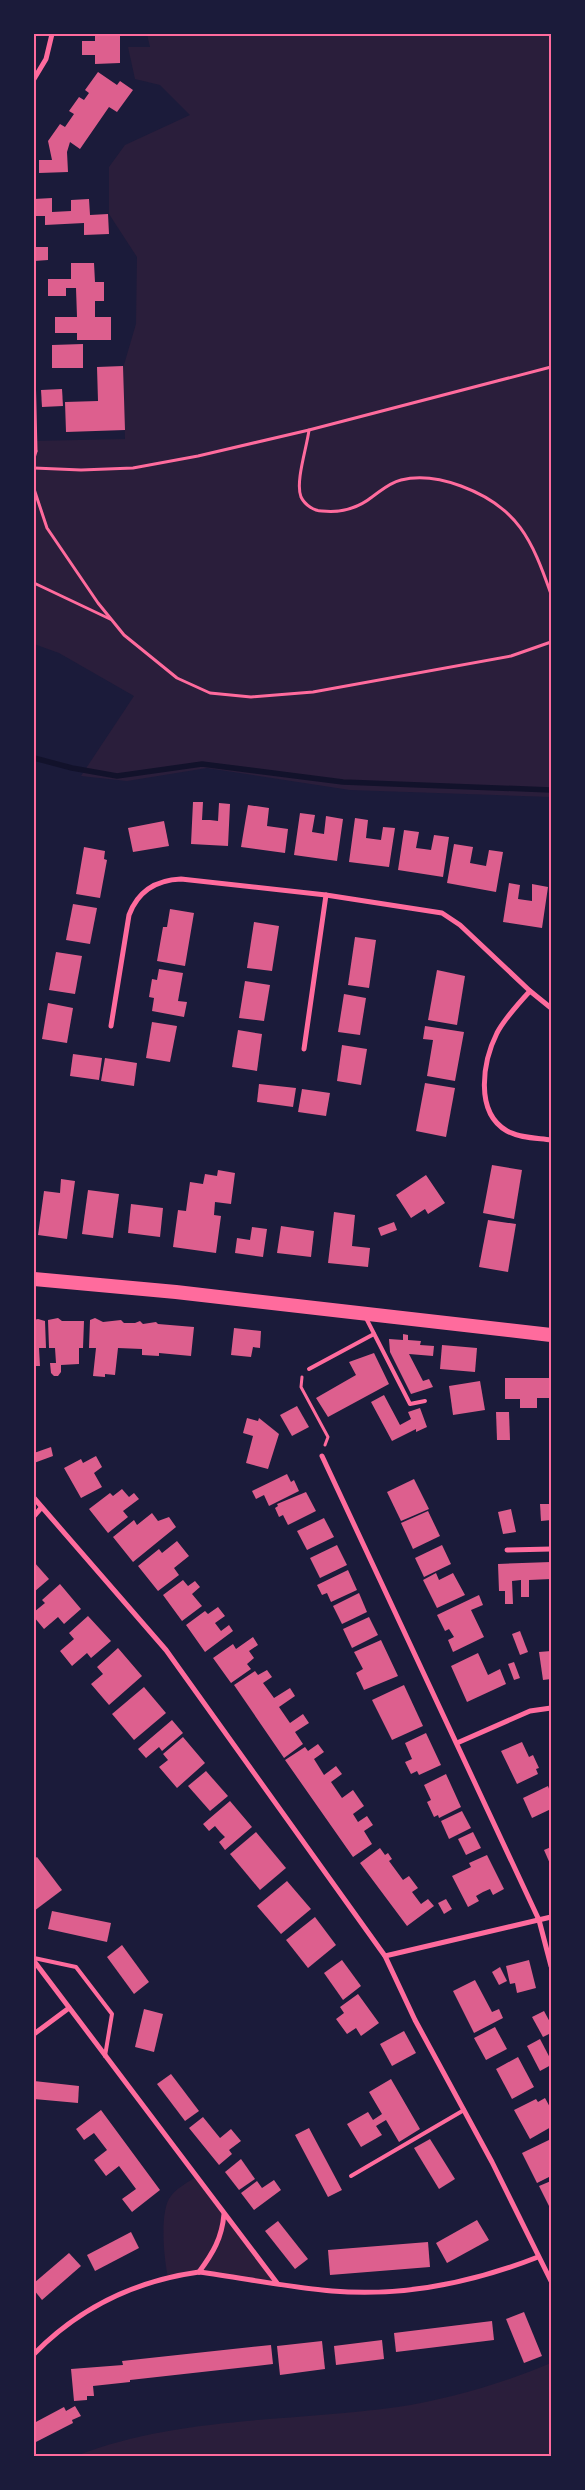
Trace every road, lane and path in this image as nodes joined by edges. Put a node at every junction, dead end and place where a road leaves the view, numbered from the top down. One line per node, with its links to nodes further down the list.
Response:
1 (52, 34): 2 (street)
2 (34, 79)
3 (551, 367): 5 (path)
4 (34, 369): 6 (path)
5 (309, 430): 8 (path); 11 (path)
6 (35, 450): 7 (path)
7 (34, 458)
8 (34, 468)
9 (34, 489): 12 (path)
10 (34, 583): 12 (path)
11 (551, 594)
12 (111, 619): 13 (path)
13 (551, 642)
14 (326, 895): 15 (street); 17 (street); 18 (street)
15 (530, 991): 16 (street); 19 (street)
16 (551, 1008)
17 (111, 1026)
18 (304, 1049)
19 (551, 1140)
20 (34, 1279): 21 (highway)
21 (364, 1314): 22 (lane); 23 (highway)
22 (374, 1334): 24 (lane); 25 (lane)
23 (551, 1335)
24 (309, 1369): 26 (path)
25 (425, 1401)
26 (322, 1456): 33 (street)
27 (34, 1498): 28 (street)
28 (42, 1508): 29 (street); 36 (street)
29 (34, 1516)
30 (551, 1549): 31 (street)
31 (507, 1550)
32 (551, 1708): 33 (street)
33 (457, 1744): 35 (street)
34 (551, 1917): 35 (street)
35 (540, 1920): 36 (street); 38 (street)
36 (386, 1956): 42 (street)
37 (34, 1960): 39 (street); 41 (lane)
38 (551, 1966)
39 (69, 2008): 40 (street); 41 (street)
40 (34, 2034)
41 (105, 2056): 44 (street)
42 (464, 2110): 43 (lane); 45 (street)
43 (351, 2176)
44 (224, 2214): 46 (street); 48 (street)
45 (538, 2257): 47 (street); 48 (street)
46 (199, 2272): 48 (street); 49 (street)
47 (551, 2281)
48 (277, 2283)
49 (34, 2354)

